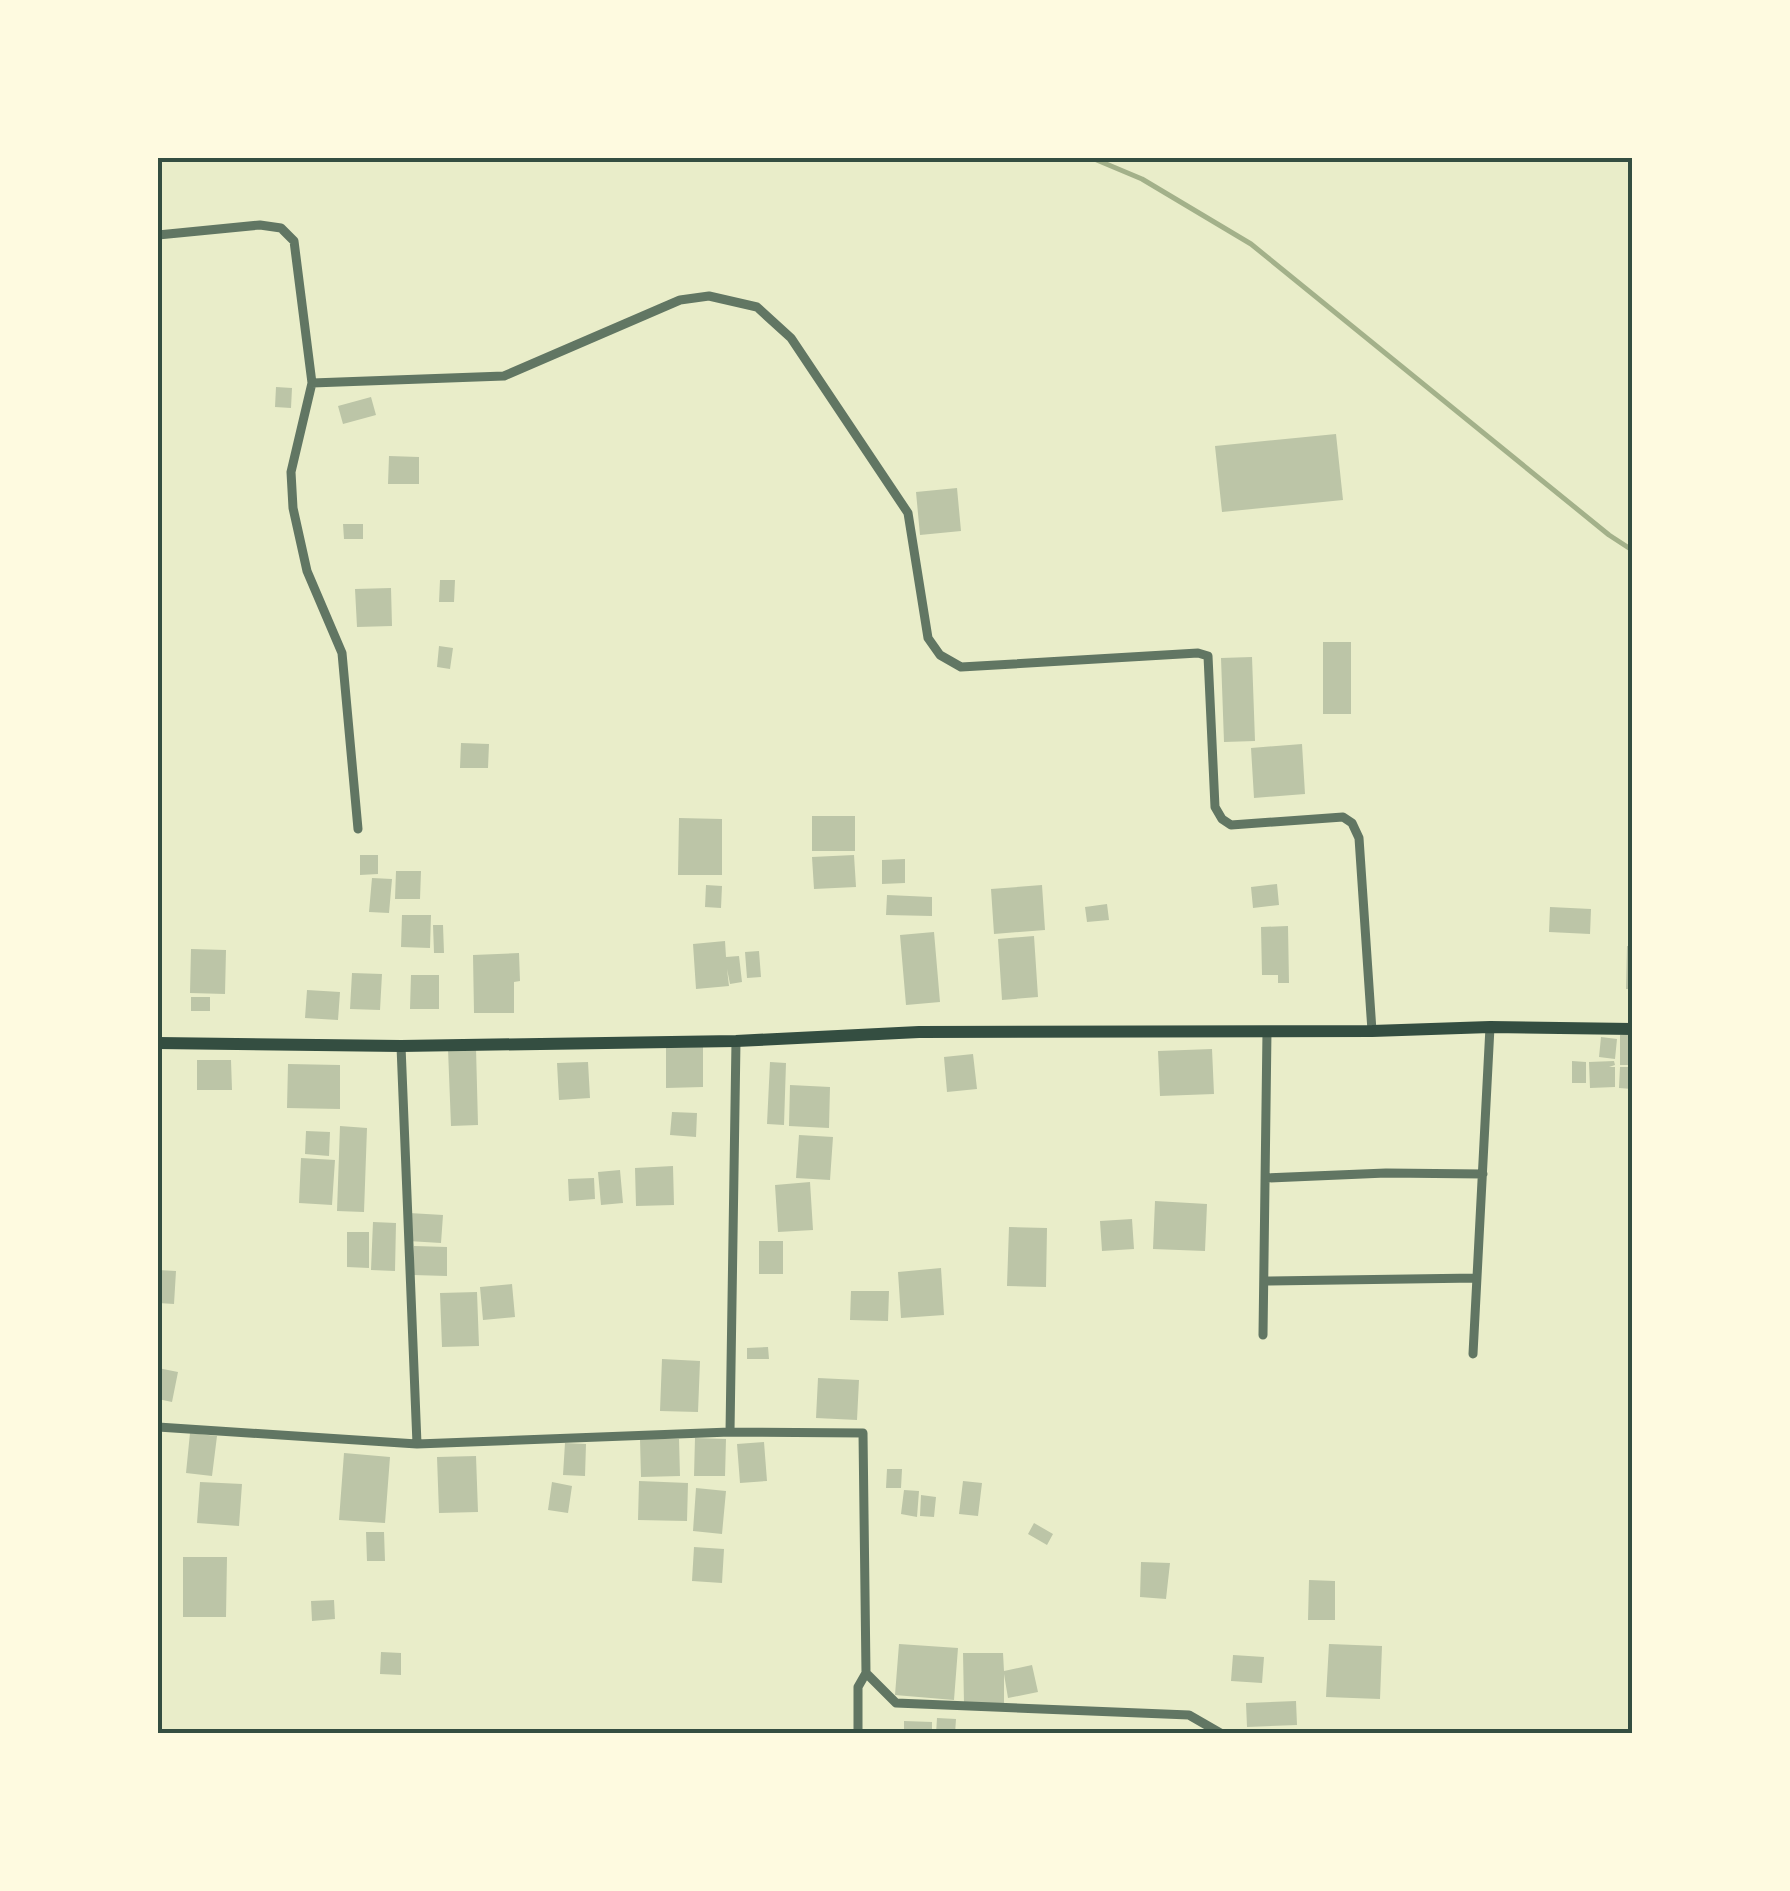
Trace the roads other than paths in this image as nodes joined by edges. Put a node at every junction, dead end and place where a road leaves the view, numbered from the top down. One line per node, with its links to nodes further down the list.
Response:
1 (158, 235): 2 (street)
2 (312, 383): 3 (street); 7 (street)
3 (358, 828)
4 (1490, 1027): 5 (main road); 7 (main road); 11 (street)
5 (1632, 1029)
6 (1267, 1031): 7 (main road); 8 (main road); 12 (street)
7 (1372, 1031)
8 (736, 1042): 10 (main road); 18 (street)
9 (158, 1043): 10 (main road)
10 (401, 1046): 19 (street)
11 (1483, 1174): 12 (street); 13 (street)
12 (1267, 1178): 14 (street)
13 (1476, 1278): 14 (street); 16 (street)
14 (1264, 1281): 15 (street)
15 (1263, 1335)
16 (1473, 1354)
17 (158, 1427): 19 (street)
18 (730, 1432): 19 (street); 20 (street)
19 (417, 1444)
20 (866, 1674): 21 (street); 22 (street)
21 (858, 1734)
22 (1222, 1734)

